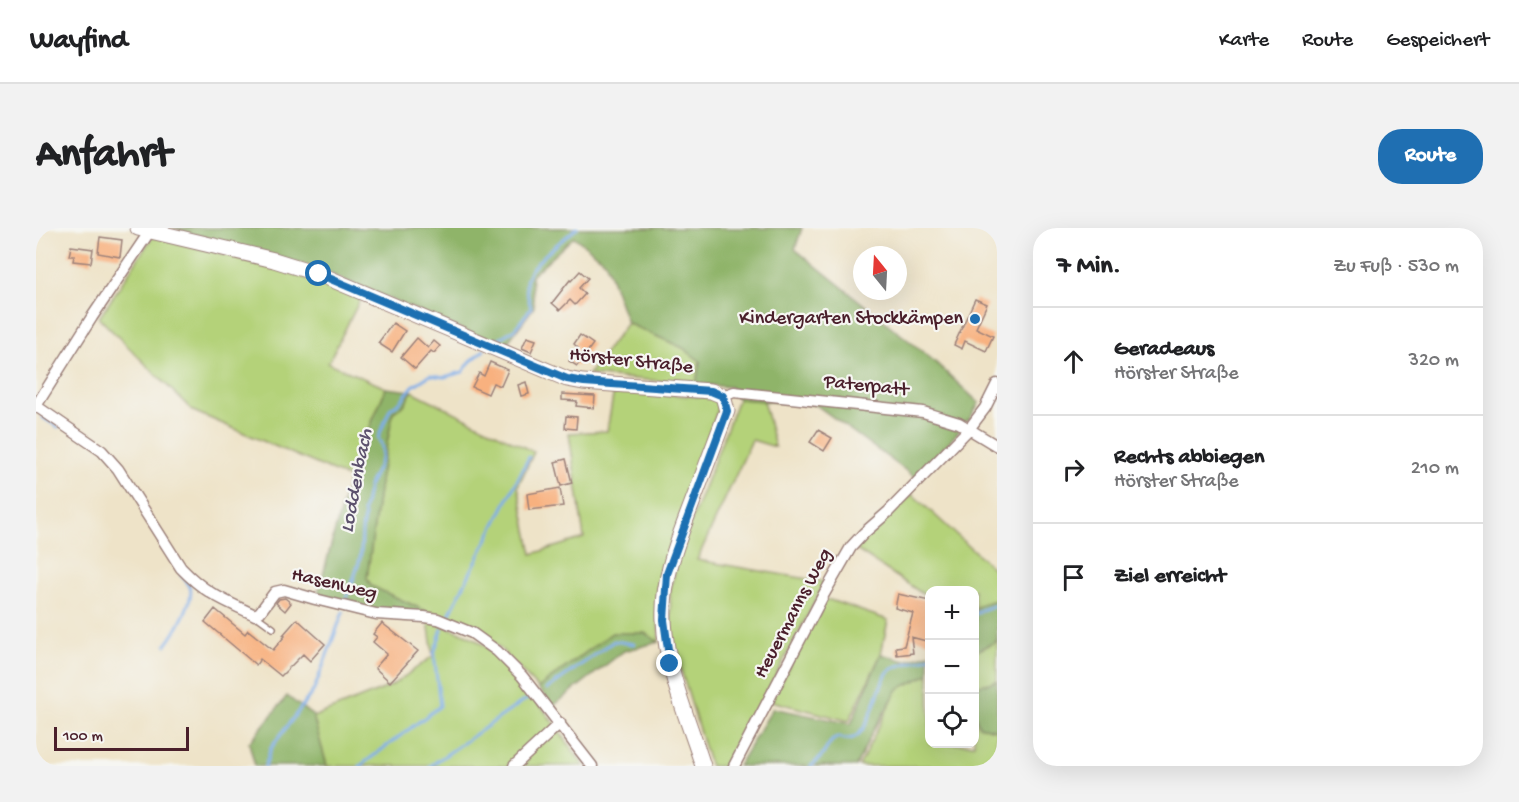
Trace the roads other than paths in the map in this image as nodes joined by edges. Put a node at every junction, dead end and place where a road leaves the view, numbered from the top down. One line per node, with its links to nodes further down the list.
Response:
1 (147, 229): 3 (street, Hörster Straße); 4 (street)
2 (997, 384): 5 (street, Heuermanns Weg)
3 (723, 396): 5 (street, Paterpatt); 12 (street)
4 (36, 406): 7 (street)
5 (969, 429): 6 (street, Paterpatt); 13 (street, Heuermanns Weg)
6 (997, 446)
7 (255, 615): 8 (lane); 9 (street, Hasenweg)
8 (273, 628)
9 (560, 723): 10 (street); 11 (street, Hasenweg)
10 (514, 766)
11 (592, 766)
12 (703, 766)
13 (734, 766)

